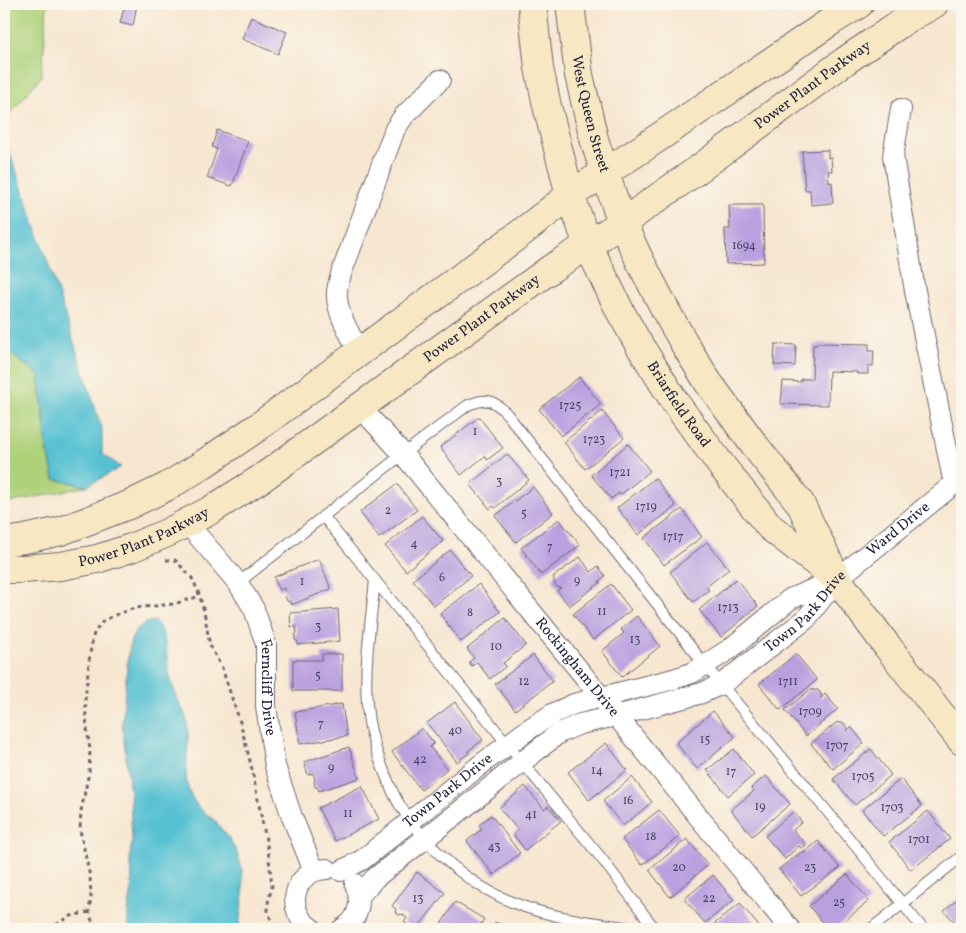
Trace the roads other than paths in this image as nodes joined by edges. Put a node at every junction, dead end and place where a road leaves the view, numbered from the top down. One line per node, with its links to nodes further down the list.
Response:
1 (532, 4): 8 (main road)
2 (570, 4): 7 (main road, West Queen Street)
3 (859, 4): 7 (main road)
4 (934, 4): 9 (main road, Power Plant Parkway)
5 (440, 80): 11 (street)
6 (901, 108): 14 (street)
7 (604, 173): 8 (main road); 9 (main road, West Queen Street)
8 (570, 195): 10 (main road, Briarfield Road); 11 (main road)
9 (622, 223): 10 (main road, Power Plant Parkway); 19 (main road, Briarfield Road)
10 (588, 245): 12 (main road, Power Plant Parkway); 19 (main road, Briarfield Road)
11 (359, 352): 17 (main road)
12 (360, 407): 13 (street, Rockingham Drive); 16 (main road, Power Plant Parkway)
13 (403, 454): 15 (lane); 22 (lane); 24 (street, Rockingham Drive)
14 (958, 484): 19 (street, Ward Drive)
15 (323, 516): 20 (lane); 21 (lane)
16 (187, 523): 18 (main road, Power Plant Parkway); 21 (street, Ferncliff Drive)
17 (4, 542)
18 (4, 569)
19 (836, 579): 22 (street, Town Park Drive); 23 (street, Town Park Drive); 26 (main road, Briarfield Road)
20 (375, 580): 27 (lane); 29 (lane)
21 (238, 583): 32 (street, Ferncliff Drive)
22 (705, 665): 23 (lane); 24 (street, Town Park Drive)
23 (722, 684): 25 (street, Town Park Drive); 35 (lane)
24 (600, 697): 25 (street, Rockingham Drive); 27 (street, Town Park Drive)
25 (616, 716): 28 (street, Town Park Drive); 40 (street, Rockingham Drive)
26 (962, 741)
27 (508, 745): 28 (lane); 29 (street, Town Park Drive)
28 (523, 762): 30 (street, Town Park Drive); 39 (lane)
29 (412, 822): 30 (lane); 33 (street, Town Park Drive)
30 (424, 838): 34 (street, Town Park Drive); 38 (lane)
31 (962, 856): 35 (lane)
32 (314, 871): 33 (street); 37 (street)
33 (341, 871): 34 (street)
34 (359, 896): 36 (street)
35 (902, 905): 41 (lane); 42 (lane)
36 (353, 926)
37 (312, 929)
38 (637, 929)
39 (655, 929)
40 (790, 929)
41 (871, 929)
42 (923, 929)

